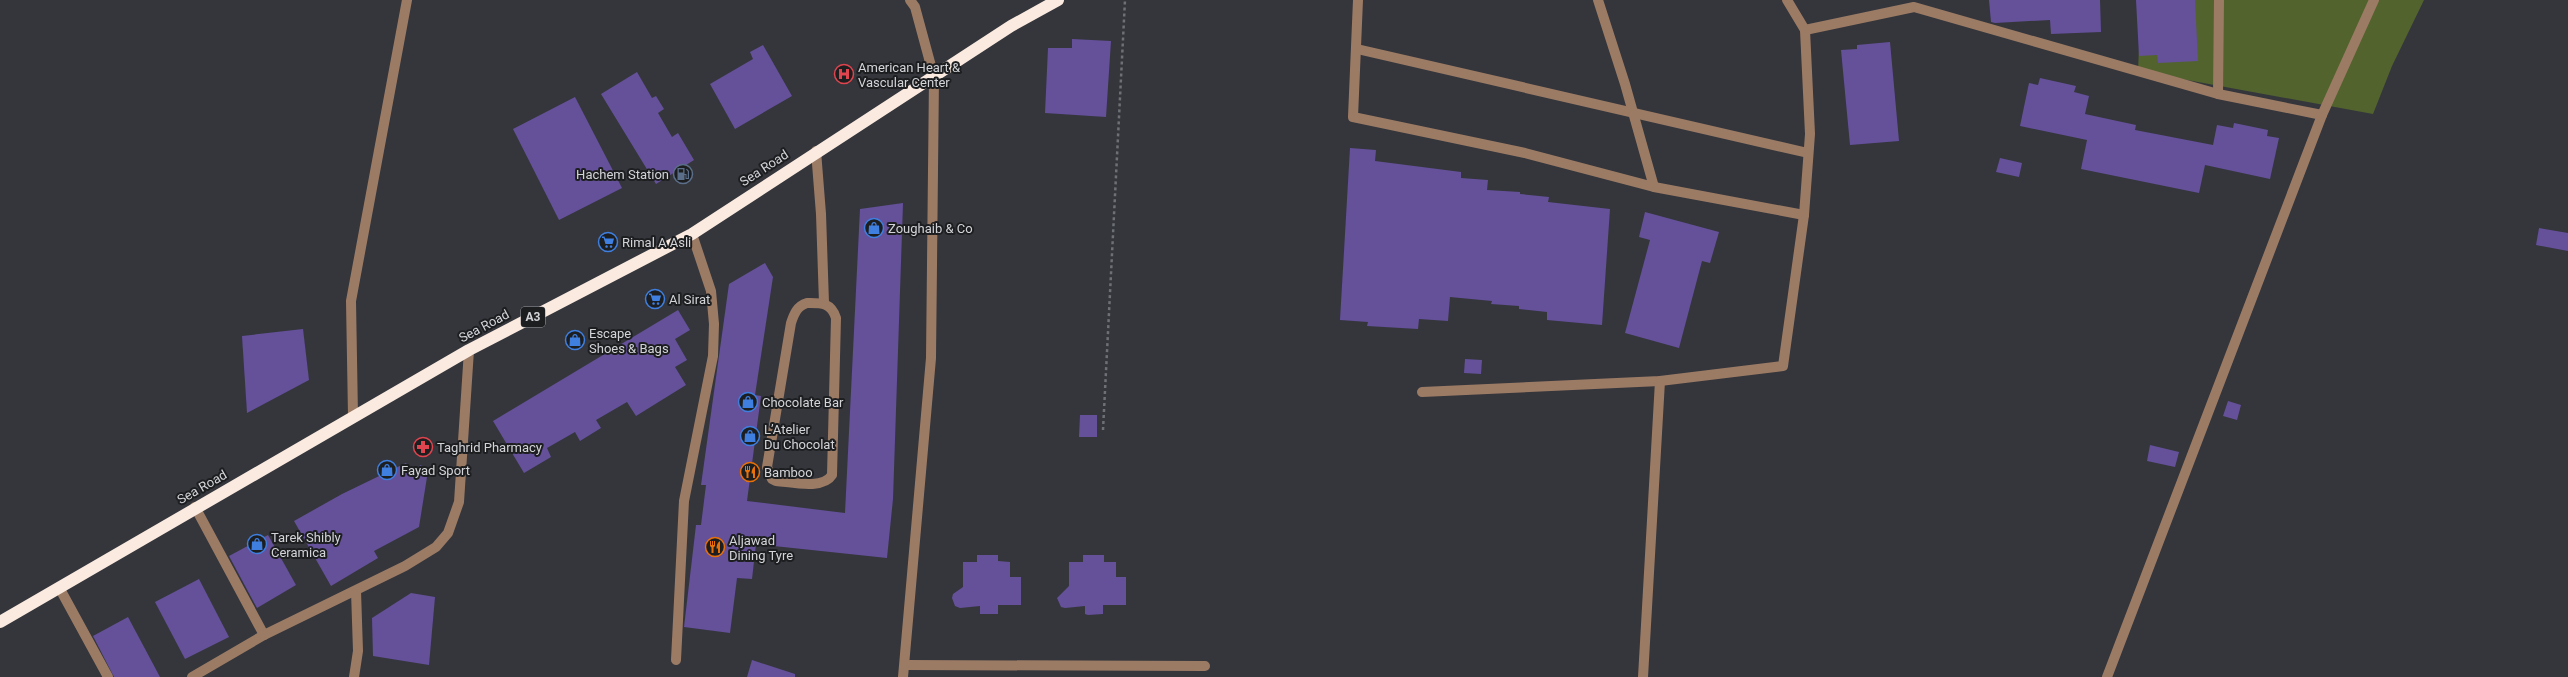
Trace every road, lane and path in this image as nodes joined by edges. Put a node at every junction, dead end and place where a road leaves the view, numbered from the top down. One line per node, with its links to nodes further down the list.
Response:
1 (407, 0): 25 (street)
2 (910, 0): 12 (street)
3 (1058, 0): 12 (highway, Sea Road / A3)
4 (1125, 0): 26 (path)
5 (1358, 0): 11 (street)
6 (1598, 0): 14 (street)
7 (1786, 0): 10 (street)
8 (2219, 0): 13 (street)
9 (2374, 0): 15 (street)
10 (1805, 30): 13 (street); 17 (street)
11 (1357, 49): 14 (street); 18 (street)
12 (934, 77): 16 (highway, Sea Road / A3); 33 (street)
13 (2218, 94): 15 (street)
14 (1633, 111): 17 (street); 18 (street)
15 (2322, 114): 40 (street)
16 (816, 151): 20 (highway, Sea Road / A3); 21 (street)
17 (1808, 153): 19 (street)
18 (1654, 187): 19 (street)
19 (1804, 215): 23 (street)
20 (692, 234): 22 (highway, Sea Road / A3); 32 (street)
21 (824, 303): 21 (street)
22 (468, 350): 25 (highway, Sea Road / A3); 29 (street)
23 (1660, 381): 24 (street); 39 (street)
24 (1422, 392)
25 (353, 416): 27 (highway, Sea Road / A3)
26 (1103, 430)
27 (195, 507): 28 (highway, Sea Road / A3); 31 (street)
28 (60, 589): 30 (highway, Sea Road / A3); 35 (street)
29 (356, 591): 31 (street); 37 (street)
30 (0, 622)
31 (264, 635): 36 (street)
32 (676, 660)
33 (905, 665): 34 (street); 38 (street)
34 (1205, 666)
35 (108, 677)
36 (192, 677)
37 (354, 677)
38 (903, 677)
39 (1643, 677)
40 (2107, 677)

